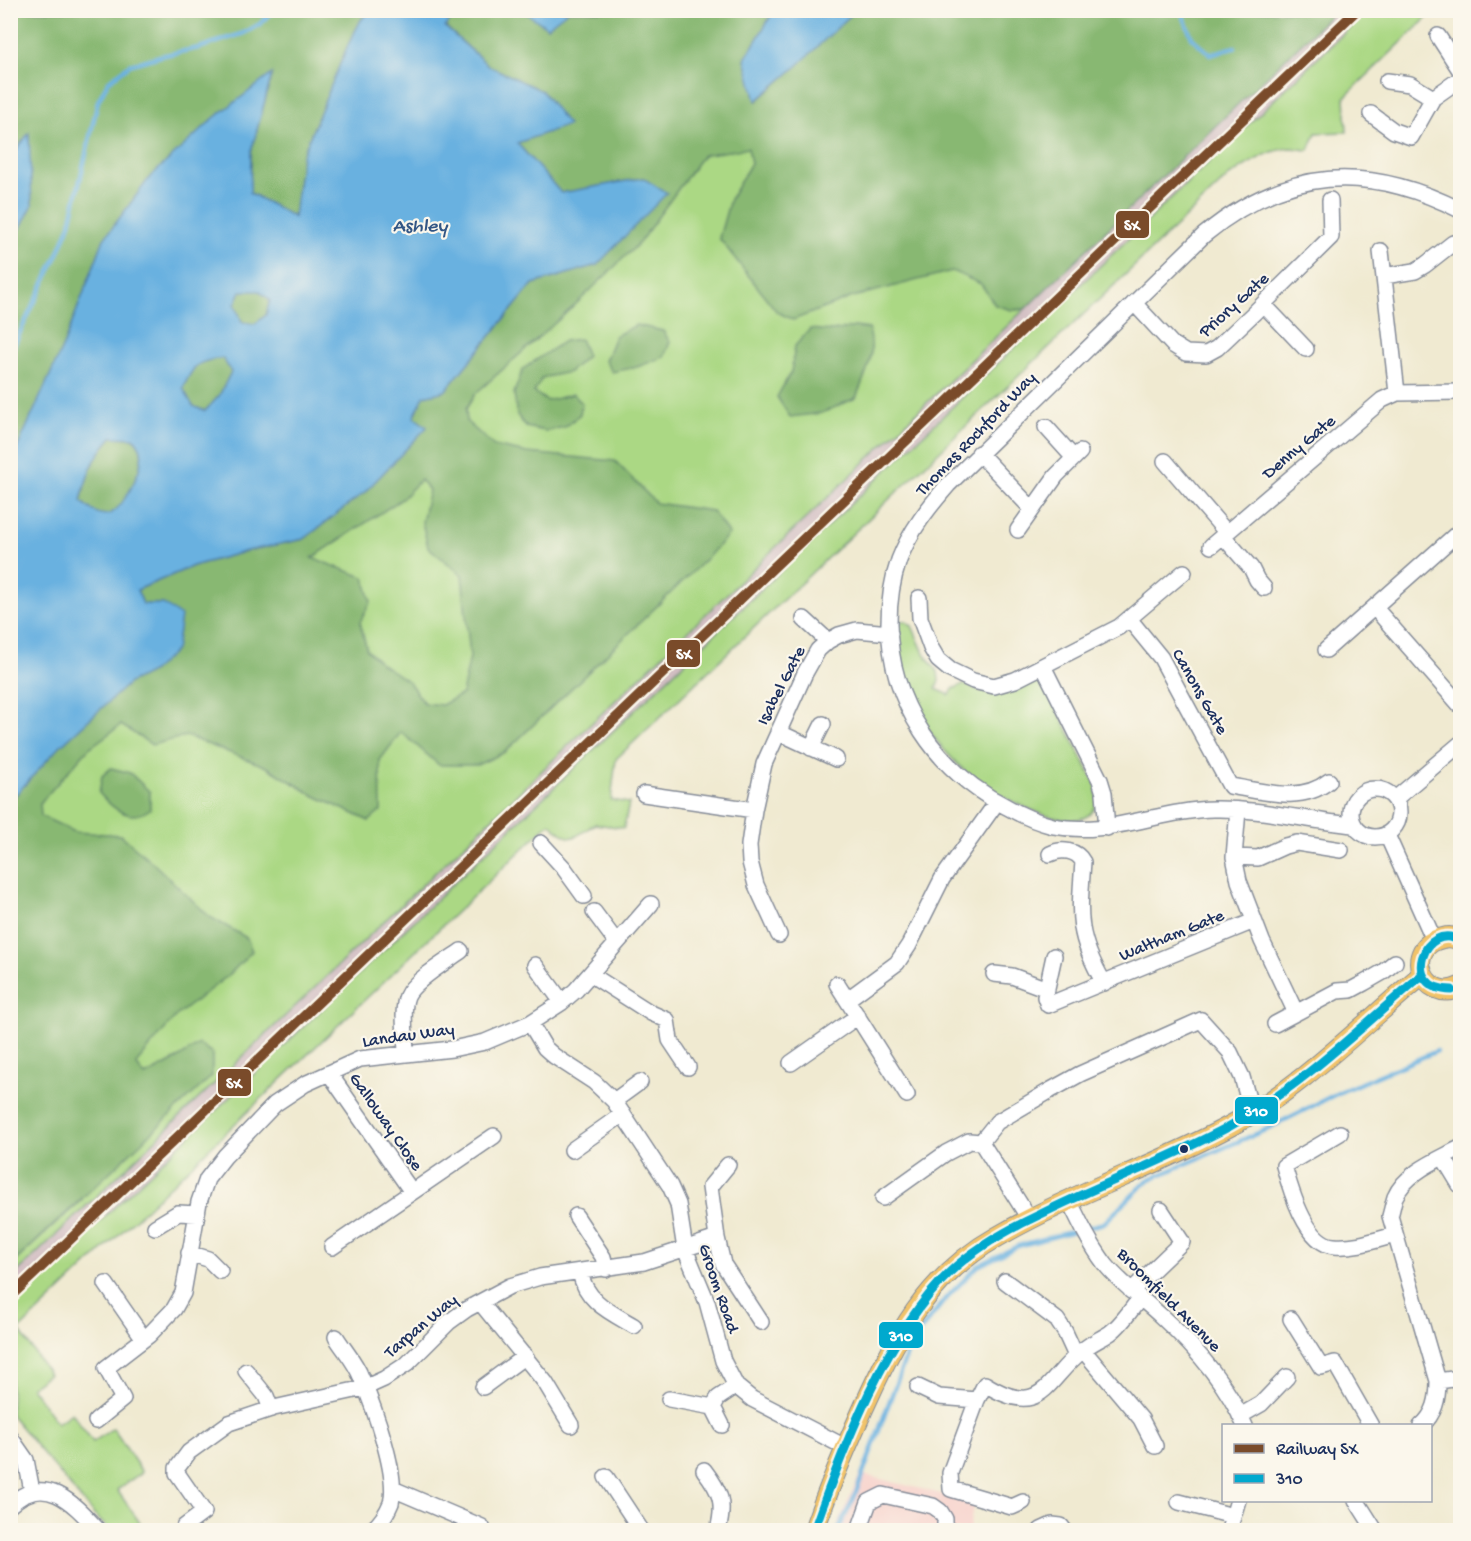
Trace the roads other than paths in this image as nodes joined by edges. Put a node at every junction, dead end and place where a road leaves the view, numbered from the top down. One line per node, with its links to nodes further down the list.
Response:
1 (1438, 36): 2 (street)
2 (1461, 70)
3 (1461, 79): 5 (street)
4 (1387, 81): 5 (street)
5 (1433, 98): 6 (street)
6 (1371, 114)
7 (1330, 200): 13 (street, Priory Gate)
8 (1461, 210): 12 (street, Thomas Rochford Way)
9 (1453, 243): 11 (street)
10 (1381, 251): 11 (street)
11 (1384, 276): 16 (street)
12 (1134, 303): 13 (street, Priory Gate); 18 (street, Thomas Rochford Way)
13 (1263, 304): 14 (street)
14 (1306, 349)
15 (1461, 392): 16 (street)
16 (1397, 393): 23 (street, Denny Gate)
17 (1046, 427): 20 (street)
18 (979, 453): 20 (street); 30 (street, Thomas Rochford Way)
19 (1165, 461): 23 (street)
20 (1032, 509): 21 (street)
21 (1018, 530)
22 (1461, 531): 27 (street)
23 (1220, 538): 25 (street)
24 (1184, 572): 29 (street)
25 (1264, 588)
26 (919, 598): 33 (street)
27 (1375, 608): 32 (street); 34 (street)
28 (804, 619): 31 (street)
29 (1130, 620): 33 (street); 40 (street, Canons Gate)
30 (890, 633): 31 (street, Isabel Gate); 43 (street, Thomas Rochford Way)
31 (828, 642): 36 (street, Isabel Gate)
32 (1326, 650)
33 (1042, 666): 47 (street)
34 (1461, 705)
35 (823, 724): 38 (street)
36 (778, 732): 38 (street); 44 (street, Isabel Gate)
37 (1461, 744): 42 (street)
38 (811, 748): 39 (street)
39 (836, 759)
40 (1329, 781)
41 (644, 794): 44 (street)
42 (1395, 799): 46 (street); 48 (street)
43 (997, 802): 47 (street, Thomas Rochford Way); 72 (street)
44 (754, 810): 57 (street, Isabel Gate)
45 (1239, 810): 46 (street, Thomas Rochford Way); 47 (street, Thomas Rochford Way); 52 (street, Waltham Gate)
46 (1353, 825): 48 (street)
47 (1107, 828)
48 (1387, 835): 58 (street)
49 (541, 843): 53 (street)
50 (1341, 850): 52 (street)
51 (1050, 854): 68 (street, Waltham Gate)
52 (1234, 857): 56 (street, Waltham Gate)
53 (584, 896)
54 (651, 904): 60 (street, Landau Way)
55 (594, 912): 60 (street)
56 (1254, 921): 68 (street, Waltham Gate); 74 (street, Waltham Gate)
57 (779, 935)
58 (1434, 940): 59 (main road); 67 (main road)
59 (1461, 941)
60 (617, 943): 65 (street, Landau Way)
61 (461, 951): 78 (street)
62 (1054, 957): 70 (street)
63 (1395, 962): 74 (street)
64 (535, 964): 73 (street)
65 (590, 974): 73 (street, Landau Way); 80 (street)
66 (994, 974): 70 (street)
67 (1422, 975): 71 (main road); 85 (main road)
68 (1104, 982): 70 (street, Waltham Gate)
69 (837, 984): 72 (street)
70 (1047, 988)
71 (1460, 988)
72 (848, 999): 75 (street)
73 (562, 1002): 76 (street, Landau Way)
74 (1296, 1013): 77 (street)
75 (858, 1016): 79 (street); 83 (street)
76 (530, 1023): 78 (street, Landau Way); 84 (street, Groom Road)
77 (1275, 1024)
78 (406, 1054): 81 (street, Landau Way)
79 (791, 1063)
80 (688, 1067)
81 (329, 1073): 94 (street, Galloway Close); 98 (street, Landau Way)
82 (640, 1082): 84 (street)
83 (907, 1095)
84 (619, 1108): 90 (street); 105 (street, Groom Road)
85 (1252, 1113): 88 (street); 96 (main road)
86 (1340, 1133): 102 (street)
87 (494, 1136): 94 (street, Galloway Close)
88 (981, 1142): 95 (street); 100 (street)
89 (1461, 1148): 91 (street)
90 (572, 1150)
91 (1443, 1157): 93 (street); 102 (street)
92 (728, 1165): 103 (street)
93 (1461, 1185)
94 (412, 1192): 104 (street, Galloway Close)
95 (883, 1198)
96 (1069, 1200): 100 (main road); 112 (street, Broomfield Avenue)
97 (1161, 1210): 112 (street)
98 (197, 1214): 101 (street); 106 (street, Landau Way)
99 (576, 1216): 107 (street)
100 (1030, 1220): 141 (main road)
101 (155, 1227)
102 (1395, 1235): 124 (street)
103 (717, 1238): 105 (street, Tarpan Way); 115 (street)
104 (332, 1247)
105 (685, 1249): 107 (street, Tarpan Way); 125 (street, Groom Road)
106 (189, 1252): 108 (street); 118 (street, Landau Way)
107 (606, 1269): 109 (street, Tarpan Way)
108 (220, 1271)
109 (580, 1272): 113 (street, Tarpan Way); 116 (street)
110 (1005, 1281): 119 (street)
111 (106, 1284): 118 (street)
112 (1136, 1295): 119 (street); 134 (street, Broomfield Avenue)
113 (480, 1302): 120 (street); 128 (street, Tarpan Way)
114 (1291, 1318): 135 (street)
115 (761, 1322)
116 (634, 1326)
117 (336, 1337): 128 (street)
118 (144, 1339): 133 (street, Landau Way)
119 (1079, 1353): 130 (street); 140 (street)
120 (525, 1356): 126 (street); 137 (street)
121 (246, 1371): 132 (street)
122 (1287, 1377): 134 (street)
123 (1461, 1378): 124 (street)
124 (1438, 1381): 136 (street)
125 (736, 1386): 131 (street); 141 (street, Groom Road)
126 (483, 1387)
127 (918, 1387): 130 (street)
128 (364, 1388): 132 (street, Tarpan Way); 144 (street)
129 (669, 1399): 131 (street)
130 (976, 1400): 146 (street)
131 (713, 1407): 138 (street)
132 (271, 1409): 152 (street, Tarpan Way)
133 (96, 1421)
134 (1243, 1421)
135 (1370, 1424)
136 (1422, 1424)
137 (571, 1425)
138 (722, 1425)
139 (10, 1437): 145 (street)
140 (1155, 1446)
141 (845, 1447): 158 (main road)
142 (704, 1470): 157 (street)
143 (606, 1477): 156 (street)
144 (393, 1489): 153 (street); 155 (street)
145 (32, 1491): 150 (street); 154 (street)
146 (1023, 1502)
147 (1179, 1502): 151 (street)
148 (1237, 1502): 151 (street)
149 (1357, 1502): 163 (street)
150 (10, 1505)
151 (1231, 1523)
152 (184, 1527)
153 (482, 1527)
154 (98, 1530)
155 (372, 1530)
156 (641, 1530)
157 (718, 1530)
158 (814, 1530)
159 (863, 1530): 160 (street)
160 (945, 1530)
161 (1041, 1530): 162 (street)
162 (1064, 1530)
163 (1375, 1530)

